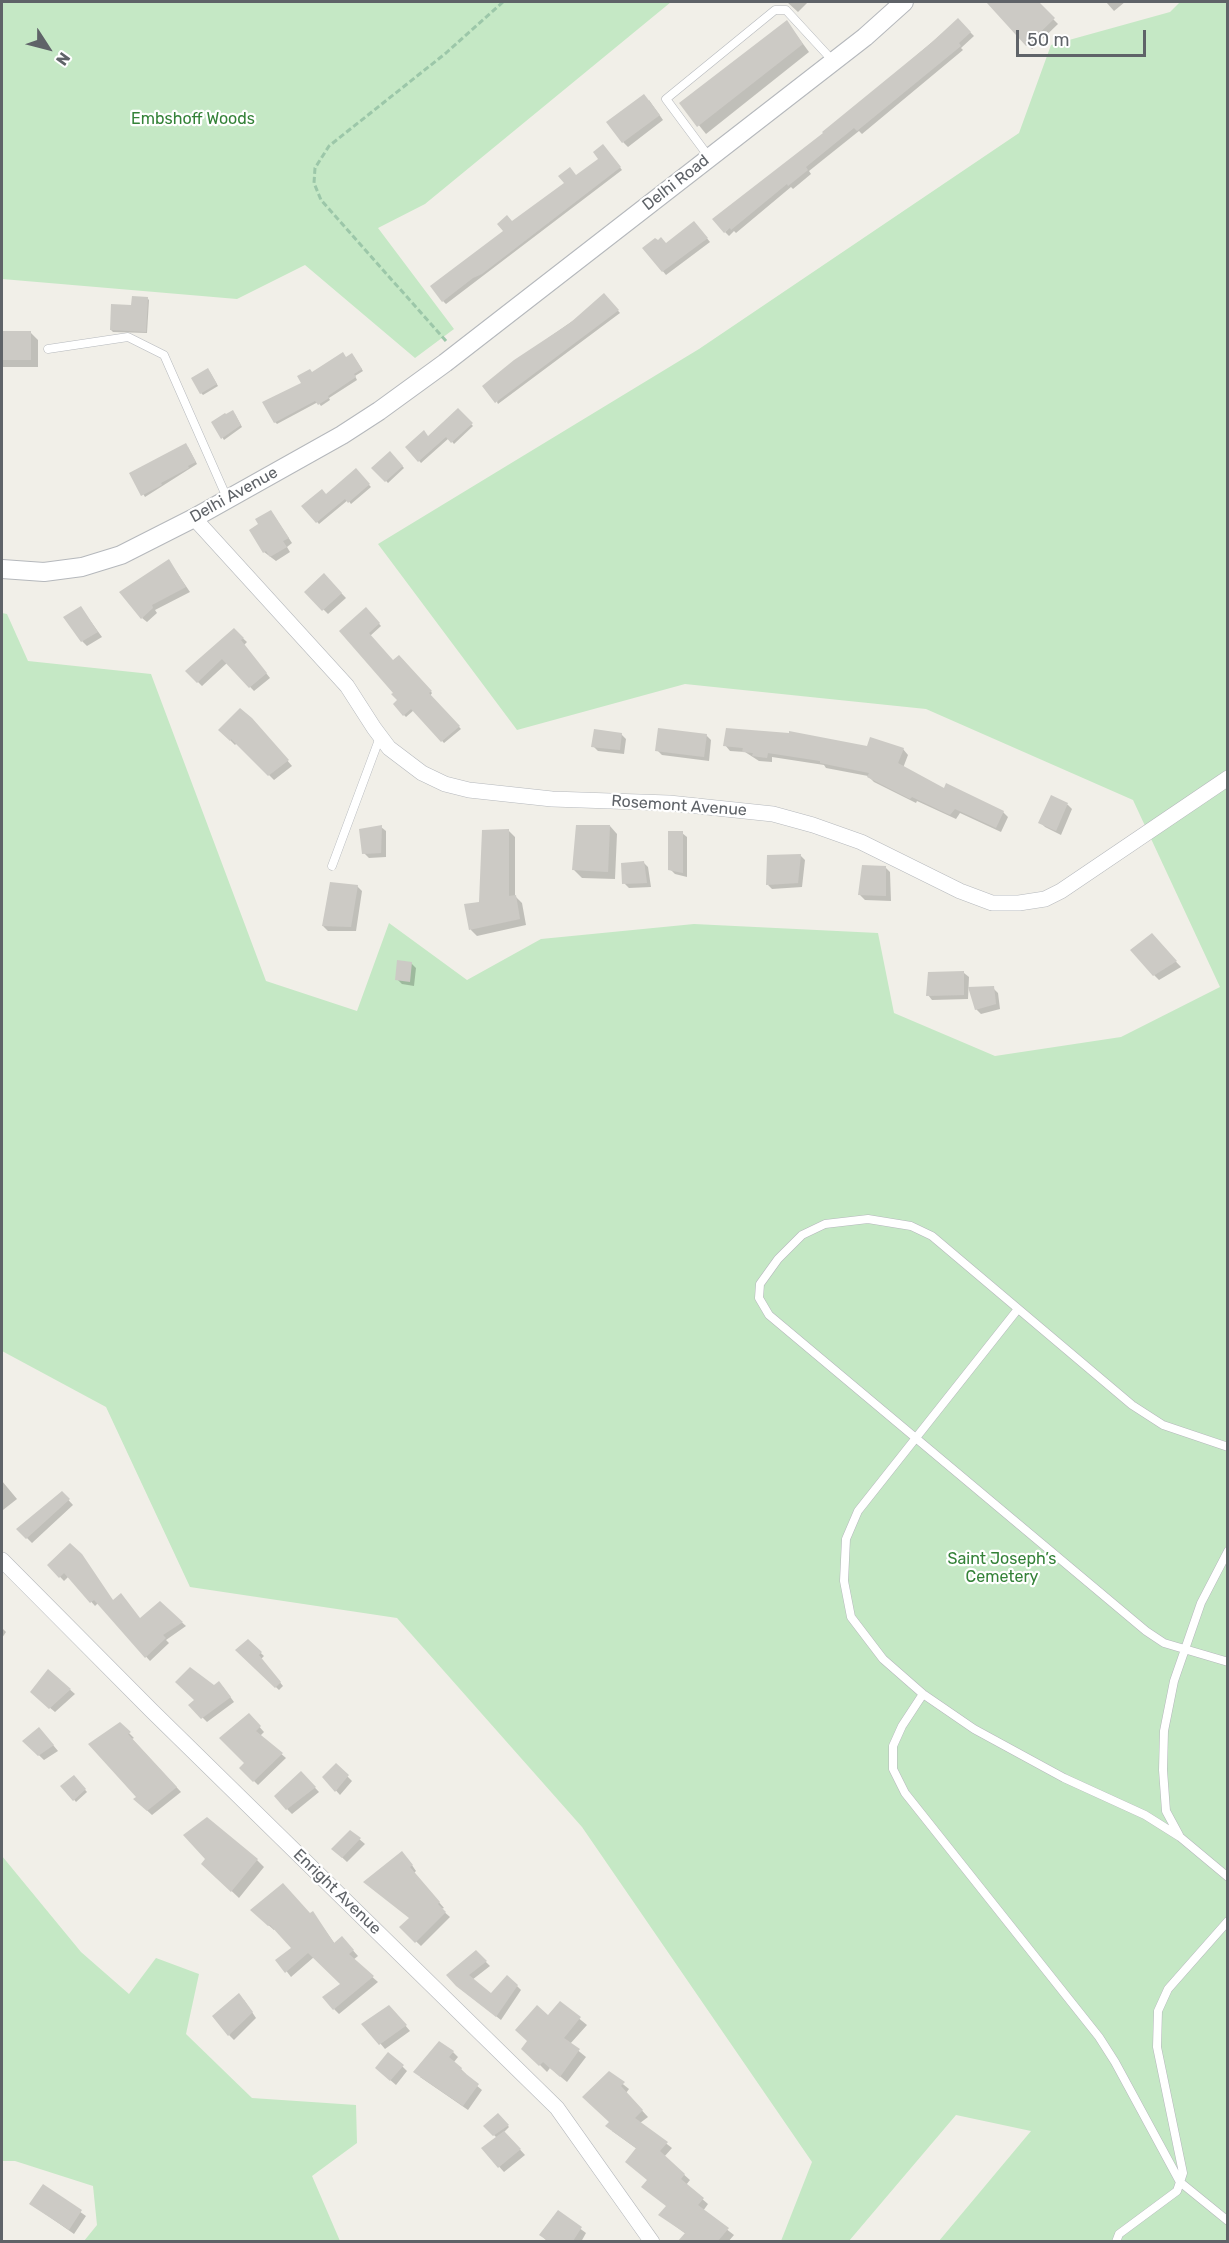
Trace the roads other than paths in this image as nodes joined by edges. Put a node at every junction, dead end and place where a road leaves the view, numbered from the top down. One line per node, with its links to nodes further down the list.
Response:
1 (904, 2): 2 (street, Delhi Road)
2 (833, 61): 3 (street, Delhi Road); 3 (lane)
3 (709, 157): 5 (street, Delhi Road)
4 (48, 349): 6 (lane)
5 (451, 358): 6 (street, Delhi Avenue)
6 (228, 499): 7 (street, Delhi Avenue)
7 (194, 518): 8 (street, Delhi Avenue); 9 (street, Rosemont Avenue)
8 (2, 569)
9 (380, 737): 10 (street, Rosemont Avenue); 11 (lane)
10 (1227, 778)
11 (332, 866)
12 (1018, 1309): 13 (lane); 13 (lane); 14 (lane)
13 (914, 1437): 17 (lane); 19 (lane)
14 (1227, 1447)
15 (1227, 1551): 17 (lane)
16 (2, 1560): 25 (street, Enright Avenue)
17 (1185, 1650): 18 (lane); 20 (lane)
18 (1227, 1662)
19 (923, 1694): 20 (lane); 23 (lane)
20 (1180, 1837): 21 (lane)
21 (1227, 1877)
22 (1227, 1921): 23 (lane)
23 (1180, 2182): 24 (lane); 26 (lane)
24 (1227, 2221)
25 (652, 2241)
26 (1116, 2241)

